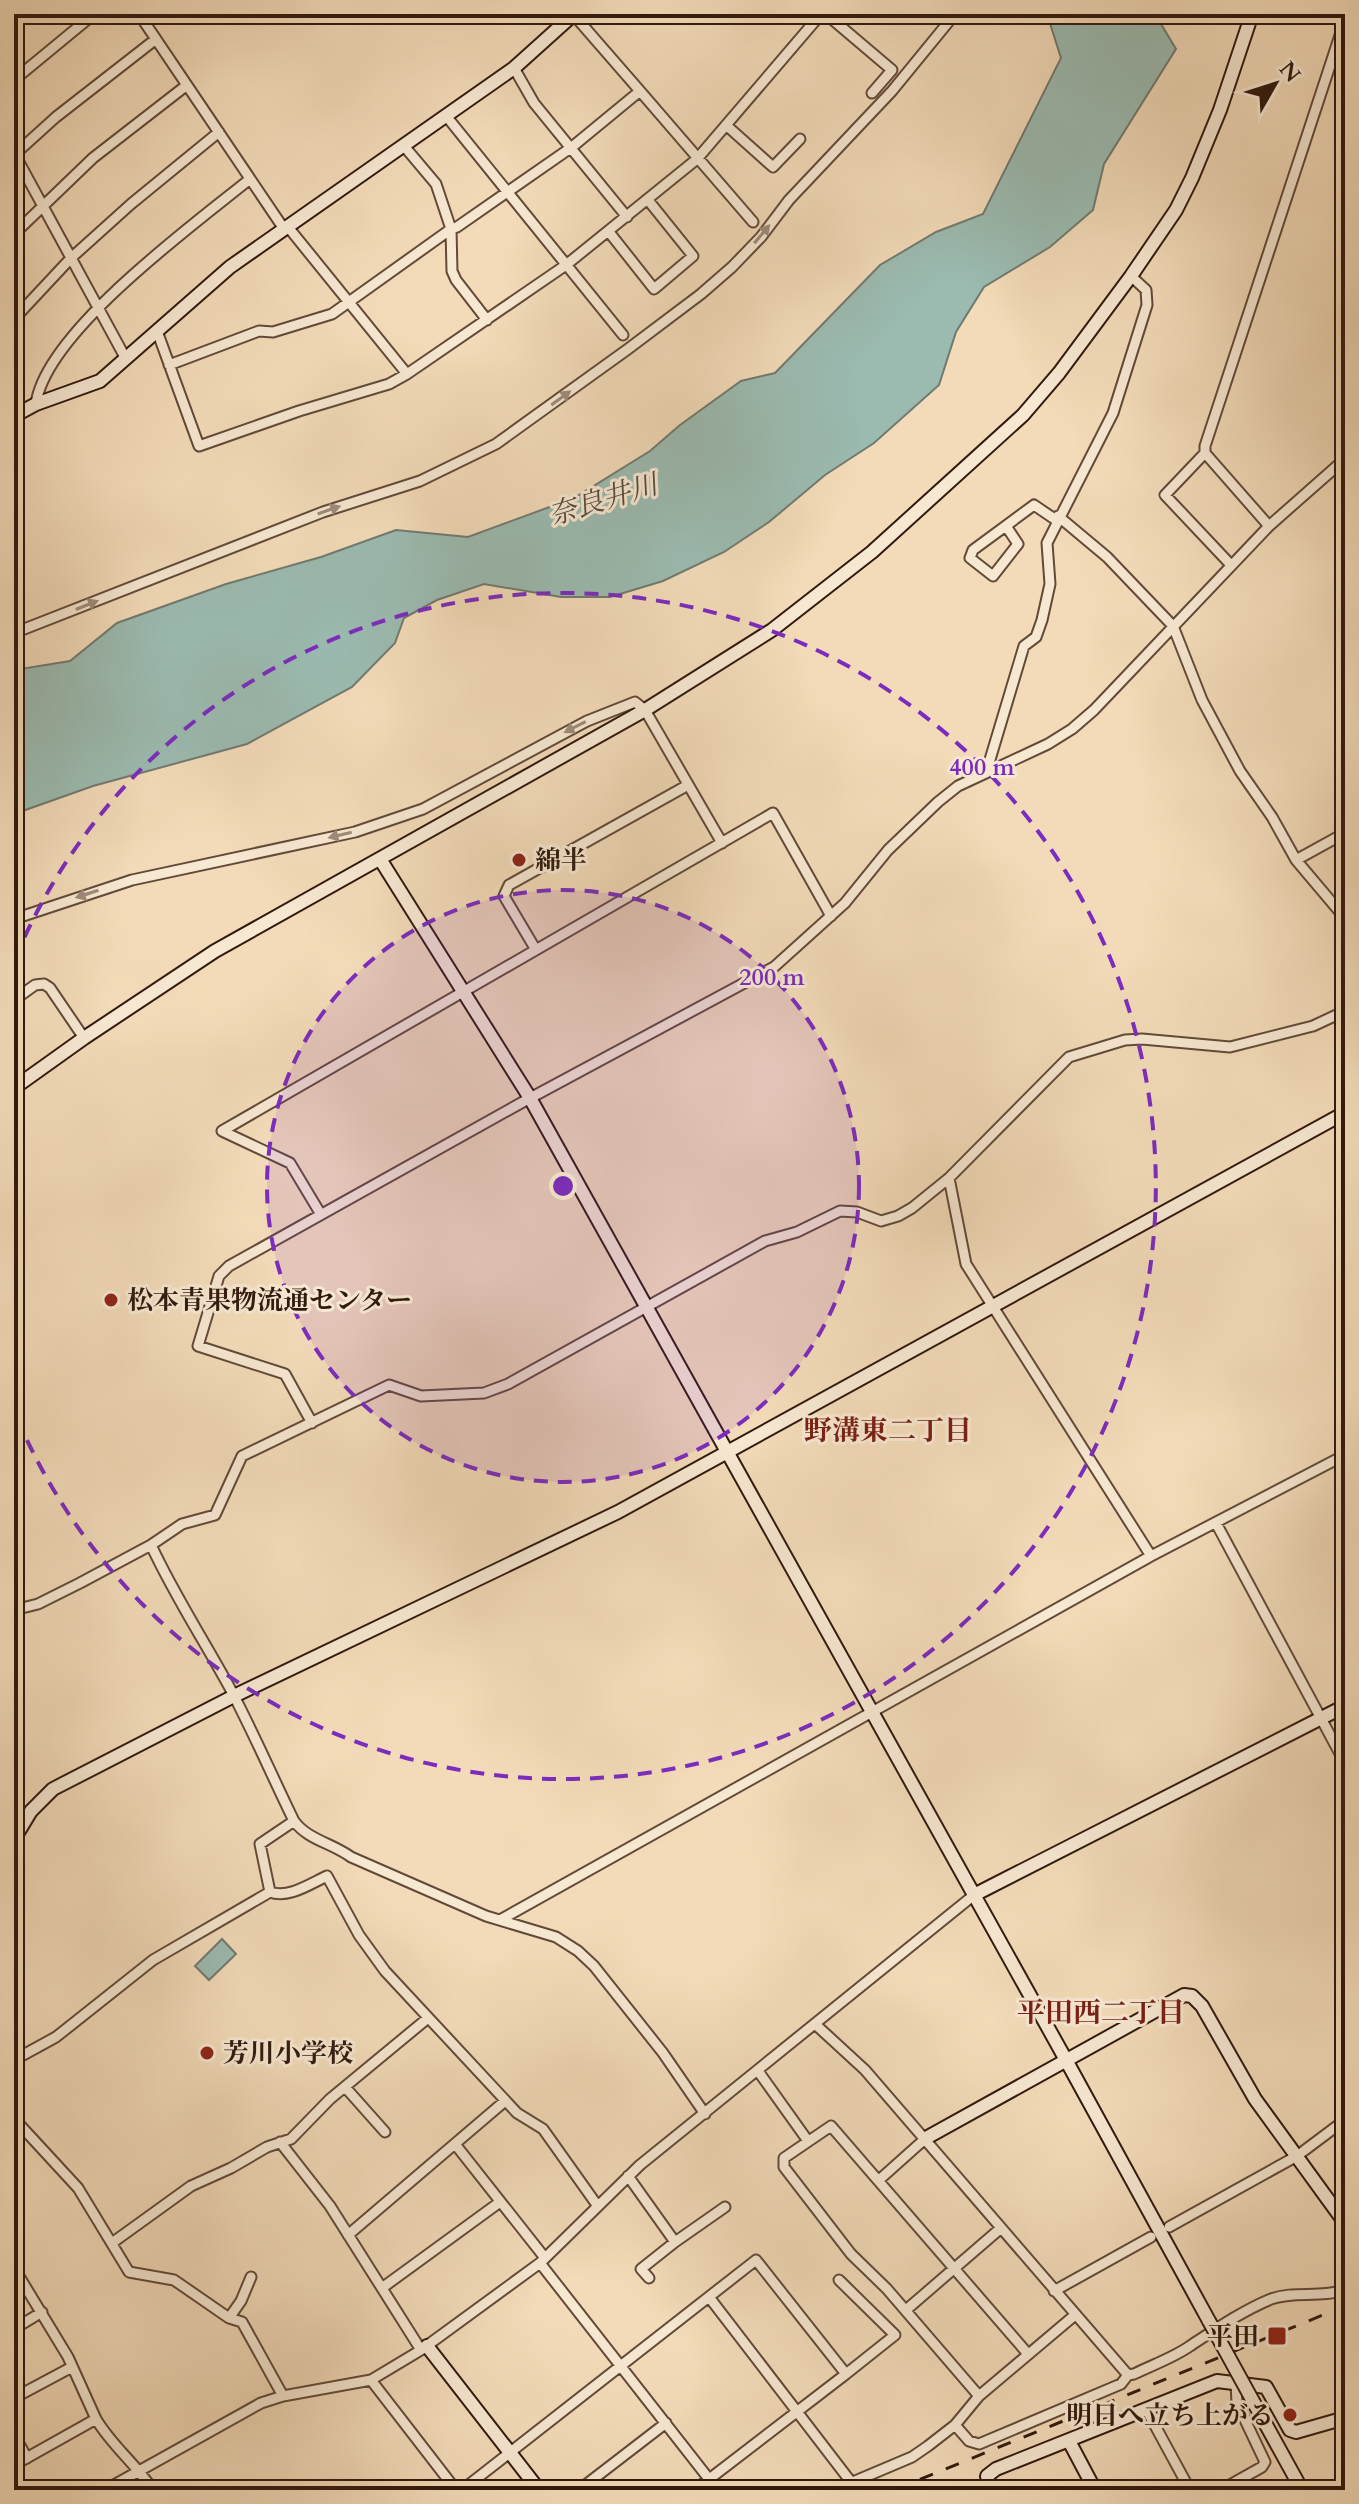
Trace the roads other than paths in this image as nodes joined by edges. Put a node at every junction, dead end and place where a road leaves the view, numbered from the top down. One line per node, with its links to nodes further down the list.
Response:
1 (94, 14): 10 (street)
2 (139, 14): 8 (street)
3 (573, 14): 9 (street); 12 (street)
4 (824, 14): 13 (street); 15 (street)
5 (955, 14): 53 (street, one-way to 5)
6 (1252, 14): 34 (street)
7 (1345, 20): 46 (street)
8 (156, 39): 11 (street); 20 (street)
9 (514, 68): 14 (street); 19 (street)
10 (14, 80)
11 (187, 85): 16 (street); 25 (street)
12 (640, 91): 19 (street); 21 (street)
13 (872, 93)
14 (447, 117): 18 (street); 23 (street)
15 (726, 125): 17 (street); 21 (street)
16 (219, 132): 22 (street); 32 (street)
17 (800, 139)
18 (404, 146): 28 (street); 29 (street)
19 (572, 147): 23 (street); 26 (street)
20 (14, 154): 25 (street)
21 (697, 159): 24 (street); 27 (street)
22 (250, 179): 28 (street); 36 (street)
23 (508, 193): 29 (street); 33 (street)
24 (648, 200): 26 (street); 30 (street)
25 (42, 204): 31 (street); 32 (street)
26 (627, 217): 30 (street)
27 (753, 222)
28 (286, 228): 35 (street); 39 (street)
29 (451, 229): 35 (street); 38 (street)
30 (609, 232): 33 (street)
31 (14, 234)
32 (71, 258): 36 (street); 37 (street)
33 (566, 265): 38 (street); 40 (street)
34 (1131, 276): 48 (street); 54 (street)
35 (348, 302): 42 (street); 43 (street)
36 (98, 307): 41 (street); 44 (street)
37 (14, 319)
38 (487, 320): 43 (street)
39 (157, 331): 41 (street); 42 (street)
40 (623, 335)
41 (126, 359): 44 (street)
42 (169, 365): 43 (street)
43 (407, 374)
44 (36, 404): 45 (street)
45 (15, 414)
46 (1205, 453): 50 (street); 51 (street)
47 (1345, 459): 50 (street)
48 (1057, 518): 49 (street); 52 (street); 55 (street)
49 (1006, 526): 49 (street)
50 (1269, 526): 51 (street)
51 (1231, 565): 52 (street)
52 (1173, 626): 55 (street); 60 (street)
53 (14, 633)
54 (645, 710): 56 (street); 59 (street); 63 (street, one-way to 63)
55 (986, 773): 61 (street)
56 (688, 785): 58 (street); 64 (street)
57 (1345, 833): 60 (street)
58 (722, 843): 61 (street); 64 (street)
59 (380, 859): 65 (street); 68 (street)
60 (1296, 860): 62 (street)
61 (831, 916): 70 (street)
62 (1345, 918)
63 (14, 919)
64 (536, 950): 65 (street)
65 (463, 991): 70 (street); 73 (street)
66 (14, 1000): 68 (street)
67 (1345, 1011): 72 (street)
68 (84, 1038): 69 (street)
69 (14, 1088)
70 (530, 1098): 73 (street); 75 (street)
71 (1345, 1115): 74 (street)
72 (949, 1178): 74 (street); 75 (street)
73 (320, 1213): 76 (street)
74 (993, 1307): 77 (street); 81 (street)
75 (646, 1308): 76 (street); 77 (street)
76 (312, 1423): 80 (street)
77 (727, 1454): 83 (street); 85 (street)
78 (1345, 1455): 79 (street)
79 (1216, 1523): 81 (street); 86 (street)
80 (151, 1545): 82 (street); 83 (street)
81 (1151, 1556): 85 (street)
82 (14, 1610)
83 (234, 1696): 88 (street); 89 (street)
84 (1345, 1706): 86 (street)
85 (872, 1711): 91 (street); 92 (street)
86 (1321, 1718): 87 (street); 91 (street)
87 (1345, 1763)
88 (294, 1821): 90 (street); 92 (street)
89 (14, 1839)
90 (270, 1892): 93 (street); 95 (street)
91 (974, 1895): 94 (street); 96 (street)
92 (500, 1920): 100 (street)
93 (428, 2018): 98 (street); 99 (street)
94 (815, 2024): 97 (street); 104 (street)
95 (14, 2060)
96 (1066, 2060): 104 (street); 108 (street); 173 (street, bridge)
97 (758, 2071): 100 (street); 105 (street)
98 (345, 2087): 103 (street); 106 (street)
99 (505, 2101): 107 (street); 112 (street)
100 (705, 2114): 109 (street)
101 (1345, 2120): 108 (street)
102 (14, 2122): 120 (street)
103 (385, 2132)
104 (926, 2138): 110 (street); 116 (street)
105 (808, 2141): 110 (street); 131 (street)
106 (280, 2142): 117 (street); 120 (street)
107 (455, 2144): 111 (street); 117 (street)
108 (1297, 2156): 114 (street); 115 (street)
109 (628, 2176): 112 (street); 119 (street)
110 (879, 2180): 123 (street)
111 (500, 2202): 121 (street); 127 (street)
112 (597, 2205): 121 (street)
113 (725, 2207): 119 (street)
114 (1345, 2223)
115 (1169, 2227)
116 (1001, 2228): 123 (street); 129 (street)
117 (348, 2235): 127 (street)
118 (1151, 2237): 129 (street)
119 (675, 2242): 125 (street)
120 (112, 2243): 134 (street)
121 (542, 2260): 136 (street); 138 (street)
122 (14, 2268): 132 (street)
123 (954, 2269): 131 (street); 137 (street)
124 (251, 2277): 134 (street)
125 (649, 2278)
126 (839, 2280): 140 (street)
127 (382, 2288): 136 (street)
128 (1345, 2289): 141 (street)
129 (1054, 2291): 133 (street)
130 (709, 2297): 138 (street); 140 (street); 148 (street)
131 (906, 2310): 145 (street)
132 (42, 2312): 135 (street); 139 (street)
133 (1075, 2315): 137 (street); 141 (street)
134 (229, 2318): 144 (street)
135 (14, 2329)
136 (424, 2348): 142 (street); 155 (street)
137 (1028, 2354): 145 (street)
138 (622, 2366): 151 (street); 155 (street)
139 (72, 2367): 146 (street); 150 (street)
140 (846, 2374): 148 (street)
141 (1128, 2375): 152 (street)
142 (371, 2380): 144 (street); 163 (street)
143 (1236, 2383): 147 (street); 149 (street); 172 (street)
144 (283, 2396): 158 (street)
145 (979, 2396): 152 (street)
146 (14, 2398)
147 (1146, 2409): 154 (street); 171 (street)
148 (798, 2411): 159 (street); 160 (street)
149 (1345, 2418)
150 (96, 2419): 156 (street); 158 (street)
151 (666, 2423): 159 (street); 166 (street)
152 (955, 2425): 160 (street)
153 (14, 2435): 156 (street)
154 (1069, 2441): 169 (street); 170 (street)
155 (511, 2454): 164 (street); 165 (street)
156 (27, 2458): 157 (street)
157 (14, 2465)
158 (140, 2470): 161 (street); 162 (street)
159 (709, 2479): 167 (street)
160 (851, 2482): 168 (street)
161 (105, 2490)
162 (153, 2490)
163 (456, 2490)
164 (462, 2490)
165 (539, 2490)
166 (579, 2490)
167 (695, 2490)
168 (834, 2490)
169 (990, 2490)
170 (1095, 2490)
171 (1190, 2490)
172 (1221, 2490)
173 (1302, 2490)

